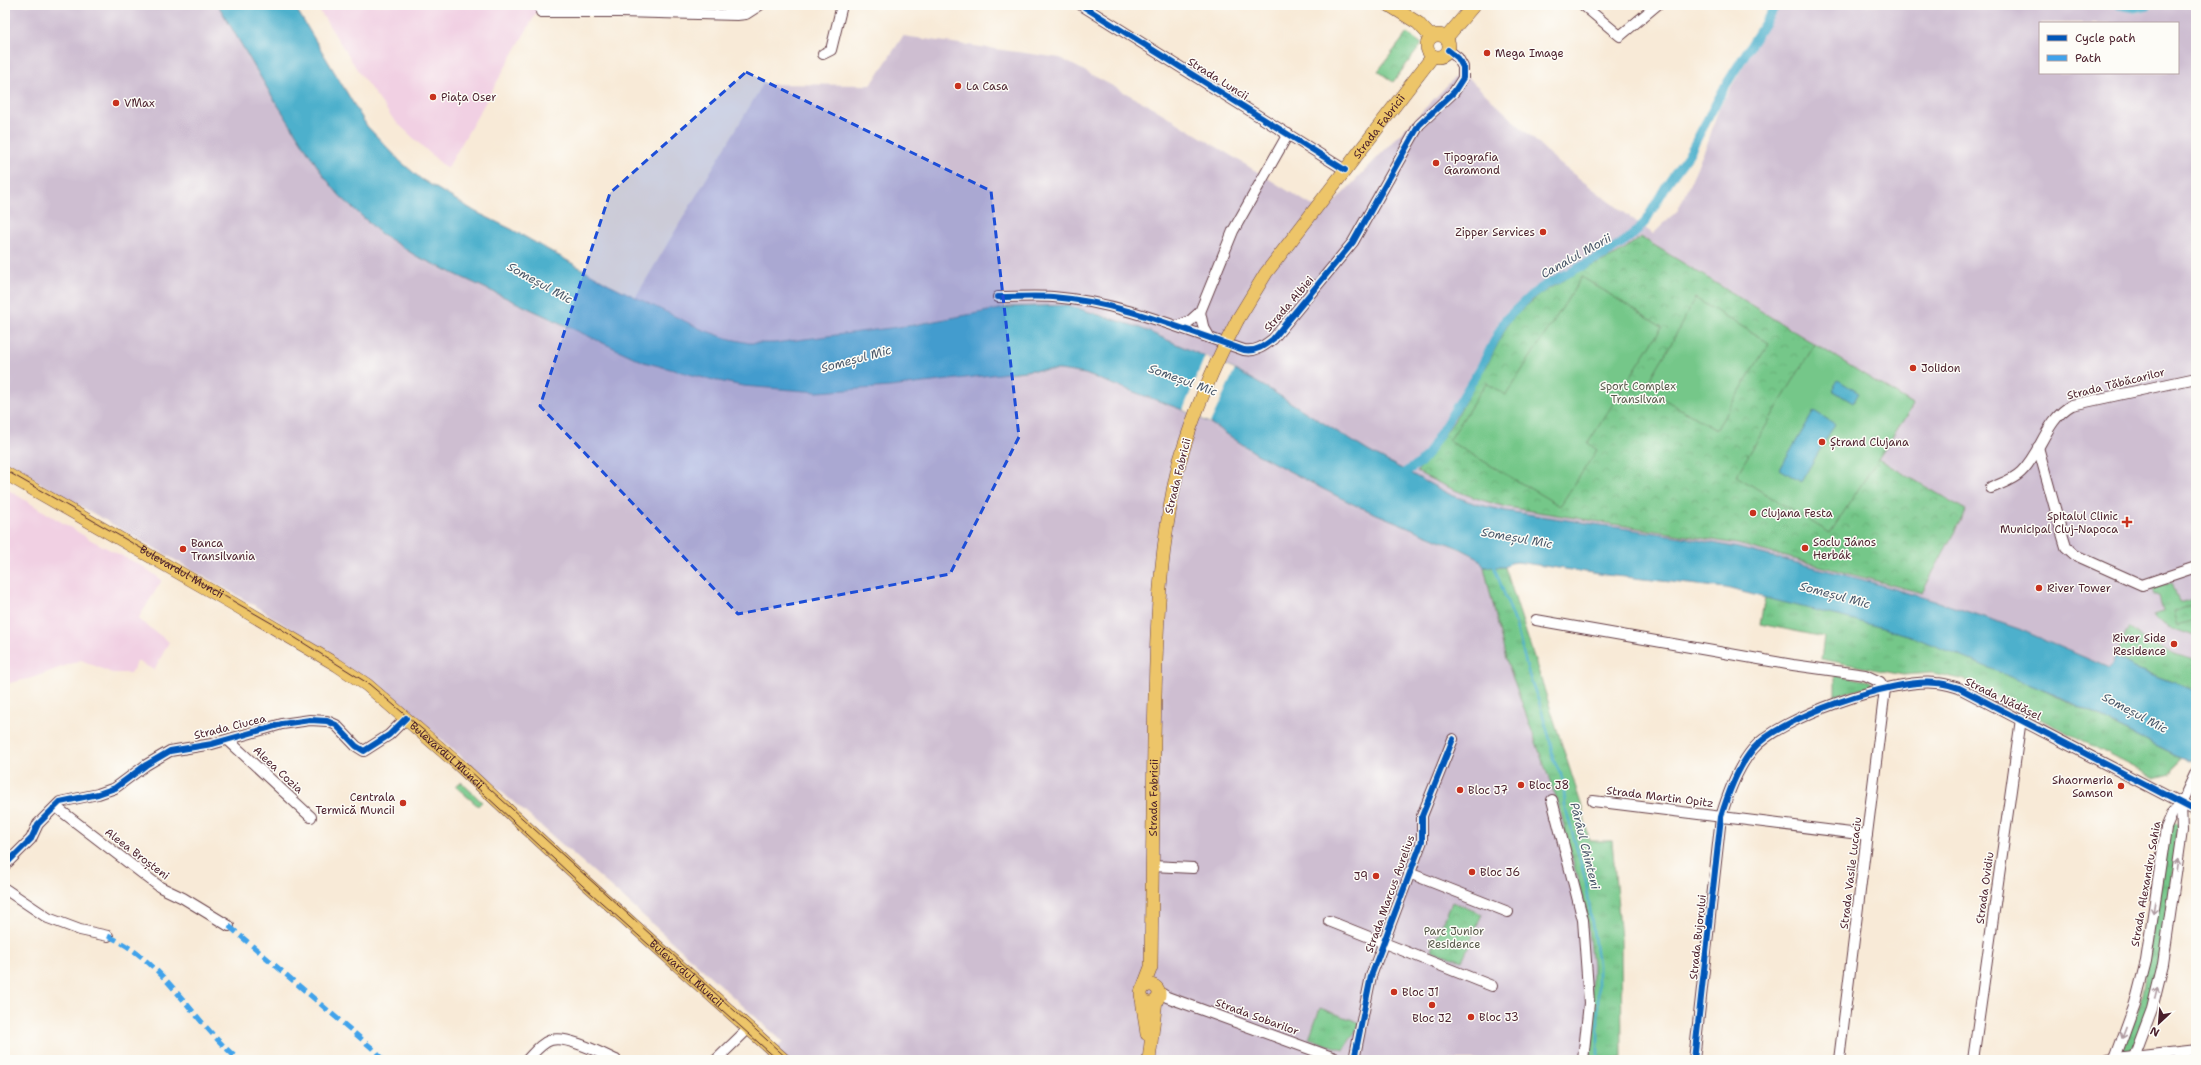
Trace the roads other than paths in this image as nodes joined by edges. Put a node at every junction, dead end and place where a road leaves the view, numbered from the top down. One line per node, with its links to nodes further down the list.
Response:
1 (760, 5): 8 (street)
2 (842, 5): 12 (street)
3 (1081, 5): 14 (street, Strada Luncii)
4 (1389, 5): 10 (main road)
5 (1474, 5): 11 (main road)
6 (1583, 5): 7 (street)
7 (1657, 5)
8 (737, 10): 9 (street)
9 (541, 12)
10 (1431, 37): 11 (main road); 13 (main road)
11 (1447, 44): 13 (main road); 19 (street, Strada Albiei)
12 (823, 54)
13 (1433, 56): 15 (main road, Strada Fabricii)
14 (1288, 134): 15 (street, Strada Luncii); 17 (street)
15 (1345, 170): 41 (main road, Strada Fabricii, bridge)
16 (998, 297): 18 (street, Strada Albiei)
17 (1200, 312): 18 (street); 19 (street)
18 (1177, 326): 19 (street, Strada Albiei)
19 (1210, 338)
20 (2196, 378): 21 (street, Strada Tăbăcarilor)
21 (2038, 447): 23 (street, Strada Tăbăcarilor); 24 (street)
22 (5, 473): 27 (main road, Bulevardul Muncii)
23 (1991, 488)
24 (2196, 567)
25 (1536, 620): 26 (street)
26 (1885, 689): 28 (street, Strada Nădășel); 38 (street, Strada Nădășel); 39 (street, Strada Vasile Lucaciu)
27 (406, 718): 30 (street, Strada Ciucea); 54 (main road, Bulevardul Muncii)
28 (2021, 719): 34 (street, Strada Nădășel); 67 (street, Strada Ovidiu)
29 (1453, 739): 43 (street, Strada Marcus Aurelius)
30 (228, 740): 35 (street, Strada Ciucea); 37 (street, Aleea Cozia)
31 (2196, 772): 34 (street, Strada Alexandru Sahia)
32 (1552, 800): 64 (street)
33 (1593, 801): 38 (street, Strada Martin Opitz)
34 (2181, 804): 36 (street, Strada Nădășel); 57 (street, one-way to 34); 68 (street, Strada Alexandru Sahia, one-way to 68)
35 (56, 807): 40 (street, Strada Ciucea); 47 (street, Aleea Broșteni)
36 (2196, 811)
37 (311, 817)
38 (1721, 817): 39 (street, Strada Martin Opitz); 65 (street, Strada Bujorului)
39 (1868, 835): 66 (street, Strada Vasile Lucaciu)
40 (5, 865)
41 (1152, 866): 42 (street); 50 (main road, Strada Fabricii)
42 (1193, 868)
43 (1409, 873): 45 (street); 49 (street, Strada Marcus Aurelius)
44 (5, 889): 48 (street)
45 (1508, 912)
46 (1329, 921): 49 (street)
47 (229, 926)
48 (108, 936)
49 (1383, 943): 51 (street); 63 (street, Strada Marcus Aurelius)
50 (1150, 970): 52 (main road, Strada Fabricii); 53 (main road, Strada Fabricii)
51 (1492, 986)
52 (1142, 994): 53 (main road); 56 (main road, Strada Fabricii)
53 (1159, 995): 56 (main road, Strada Fabricii); 62 (street, Strada Sobarilor)
54 (749, 1028): 60 (street); 61 (main road, Bulevardul Muncii)
55 (2196, 1050): 57 (street)
56 (1149, 1055)
57 (2134, 1057): 68 (street)
58 (527, 1060): 59 (street)
59 (616, 1060)
60 (716, 1060)
61 (784, 1060)
62 (1340, 1060)
63 (1354, 1060)
64 (1583, 1060)
65 (1694, 1060)
66 (1839, 1060)
67 (1973, 1060)
68 (2111, 1060)

